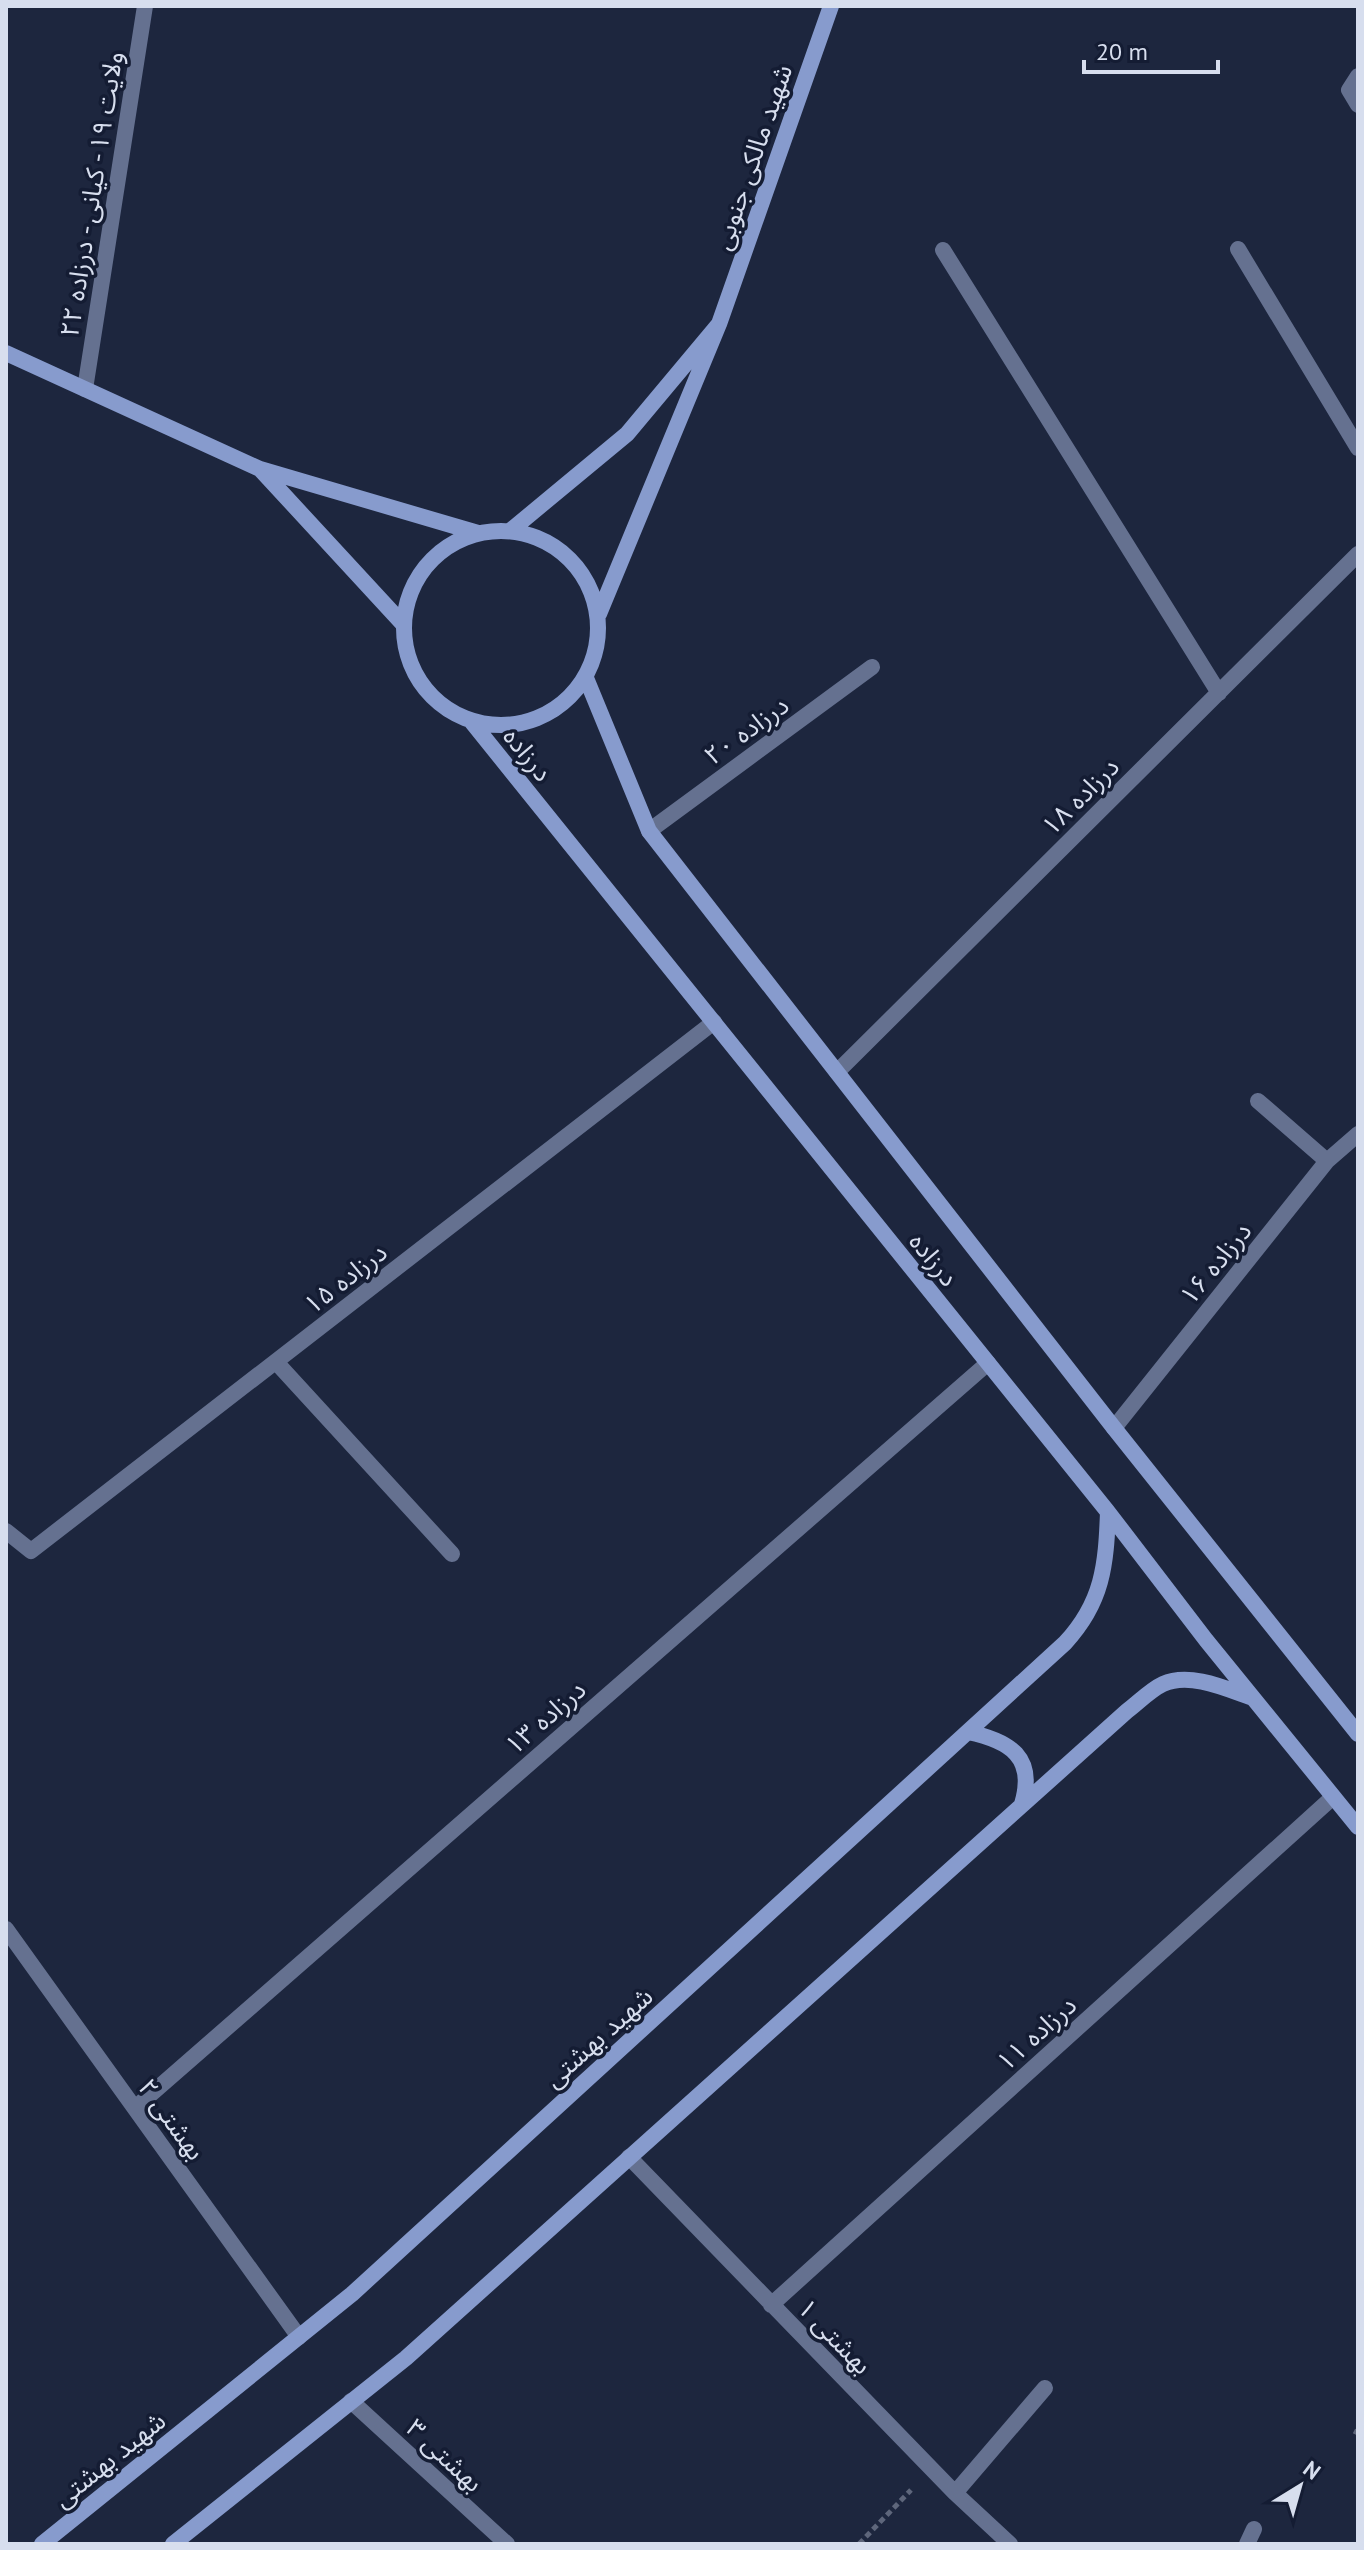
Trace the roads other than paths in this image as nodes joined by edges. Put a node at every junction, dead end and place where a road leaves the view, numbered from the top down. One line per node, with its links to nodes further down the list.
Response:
1 (145, 6): 9 (street, ولایت ۱۹ - کیانی - درزاده ۲۲)
2 (831, 6): 7 (main road, شهید مالکی جنوبی)
3 (1358, 76): 4 (street)
4 (1358, 105)
5 (1238, 249): 10 (street)
6 (943, 250): 19 (street)
7 (719, 324): 12 (main road); 15 (main road, شهید مالکی جنوبی)
8 (6, 353): 9 (main road)
9 (85, 389): 11 (main road)
10 (1358, 448)
11 (260, 469): 13 (main road); 16 (main road)
12 (510, 531): 13 (main road); 15 (main road)
13 (478, 533): 16 (main road)
14 (1358, 554): 19 (street, درزاده ۱۸)
15 (599, 614): 18 (main road)
16 (403, 624): 20 (main road)
17 (872, 667): 21 (street, درزاده ۲۰)
18 (586, 678): 20 (main road); 21 (main road, درزاده)
19 (1219, 693): 23 (street, درزاده ۱۸)
20 (471, 721): 22 (main road, درزاده)
21 (649, 831): 23 (main road, درزاده)
22 (714, 1022): 27 (street, درزاده ۱۵); 28 (main road, درزاده)
23 (837, 1072): 29 (main road, درزاده)
24 (1258, 1101): 26 (street)
25 (1358, 1134): 26 (street, درزاده ۱۶)
26 (1327, 1161): 29 (street, درزاده ۱۶)
27 (276, 1362): 31 (street, درزاده ۱۵); 32 (street)
28 (988, 1363): 30 (main road, درزاده); 40 (street, درزاده ۱۳)
29 (1114, 1428): 35 (main road, درزاده)
30 (1108, 1512): 33 (main road, درزاده); 34 (main road, شهید بهشتی)
31 (6, 1531)
32 (452, 1554)
33 (1253, 1698): 36 (main road, درزاده); 37 (main road)
34 (968, 1732): 37 (main road); 43 (main road, شهید بهشتی)
35 (1358, 1734)
36 (1333, 1797): 38 (main road, درزاده); 42 (street, درزاده ۱۱)
37 (1022, 1805): 41 (main road)
38 (1358, 1827)
39 (6, 1929): 40 (street, بهشتی ۲)
40 (135, 2108): 43 (street, بهشتی ۲)
41 (629, 2157): 42 (street, بهشتی ۱); 45 (main road)
42 (771, 2305): 46 (street, بهشتی ۱)
43 (299, 2337): 47 (main road, شهید بهشتی)
44 (1045, 2388): 46 (street)
45 (351, 2401): 48 (main road); 49 (street, بهشتی ۳)
46 (955, 2493): 50 (street, بهشتی ۱)
47 (42, 2544)
48 (173, 2544)
49 (507, 2544)
50 (1010, 2544)

